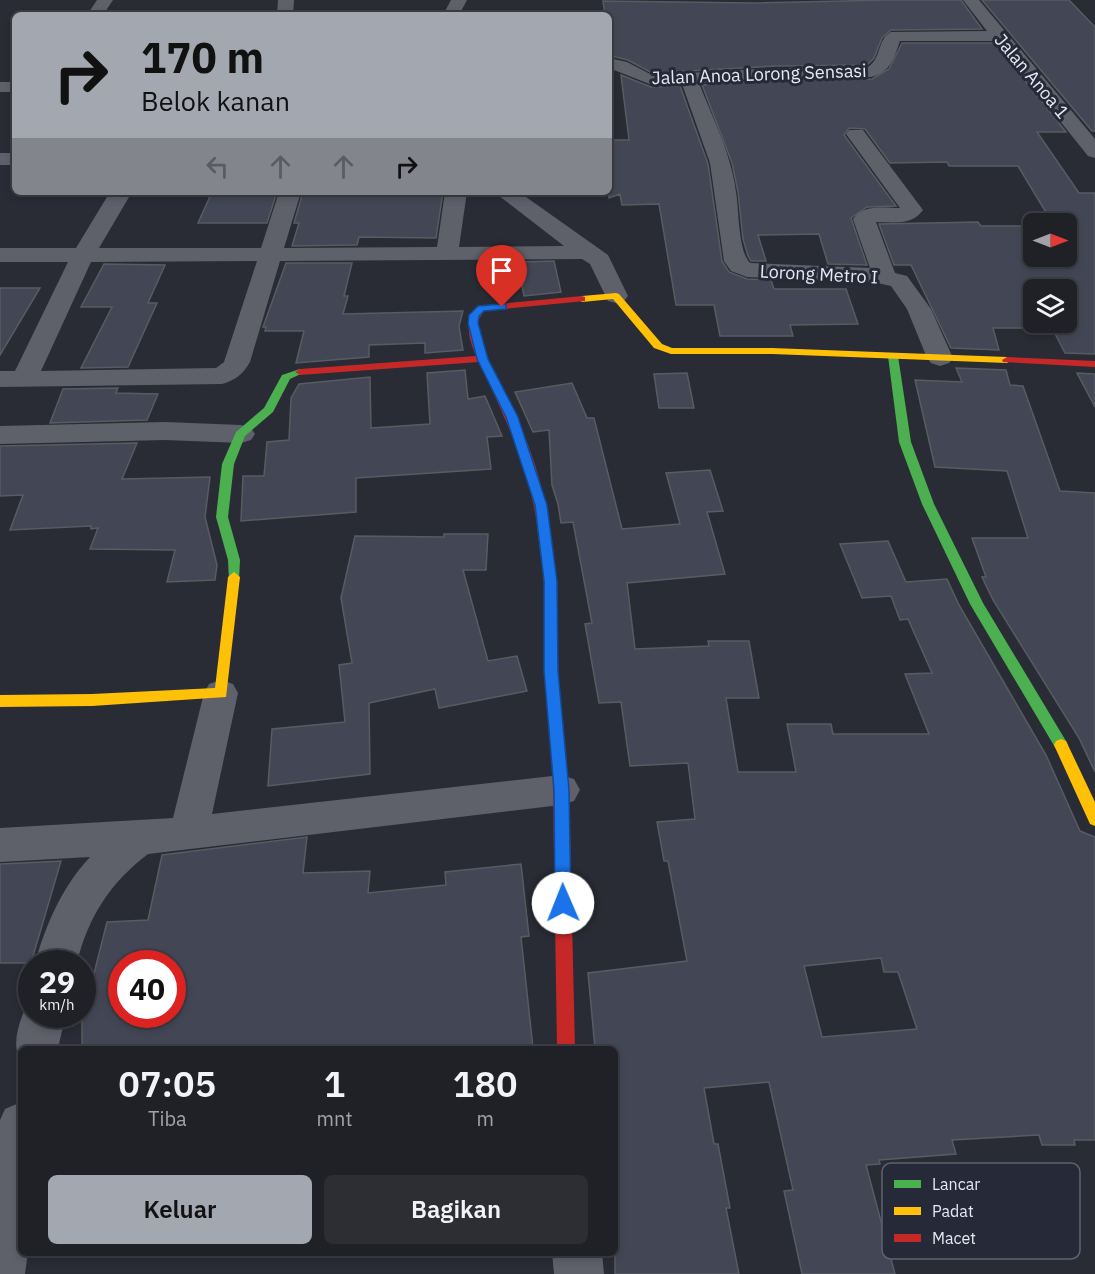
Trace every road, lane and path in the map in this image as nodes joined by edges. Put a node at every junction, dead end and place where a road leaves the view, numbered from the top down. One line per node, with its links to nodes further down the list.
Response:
1 (971, 0): 2 (street, Jalan Anoa 1)
2 (999, 36): 3 (street, Jalan Anoa Lorong Sensasi); 4 (street, Jalan Anoa 1)
3 (889, 52): 4 (street); 6 (street, Jalan Anoa Lorong Sensasi)
4 (1012, 52): 8 (street, Jalan Anoa 1)
5 (612, 63): 6 (street, Jalan Anoa Lorong Sensasi)
6 (689, 79): 18 (street, Lorong Metro I)
7 (856, 134): 18 (street)
8 (1095, 152)
9 (119, 195): 17 (street)
10 (289, 195): 14 (street)
11 (456, 195): 15 (street)
12 (510, 195): 13 (street)
13 (587, 252): 15 (street); 19 (street)
14 (269, 254): 15 (street); 17 (street); 24 (street)
15 (447, 254)
16 (0, 255): 17 (street)
17 (83, 255): 24 (street)
18 (885, 277): 21 (street, Lorong Metro I)
19 (616, 296): 20 (street); 22 (street)
20 (893, 356): 21 (street); 30 (street)
21 (940, 358): 23 (street)
22 (482, 359): 25 (street); 29 (street)
23 (1095, 364)
24 (12, 379)
25 (241, 434): 26 (street); 27 (street)
26 (0, 435)
27 (221, 693): 28 (street); 31 (street)
28 (0, 701)
29 (561, 790): 31 (street); 37 (street)
30 (1095, 819)
31 (189, 833): 32 (street)
32 (139, 838): 33 (street); 34 (street)
33 (0, 844)
34 (60, 950)
35 (41, 1028): 36 (street)
36 (36, 1046)
37 (566, 1046)
38 (18, 1146): 40 (street)
39 (578, 1256): 41 (street)
40 (0, 1274)
41 (579, 1274)

